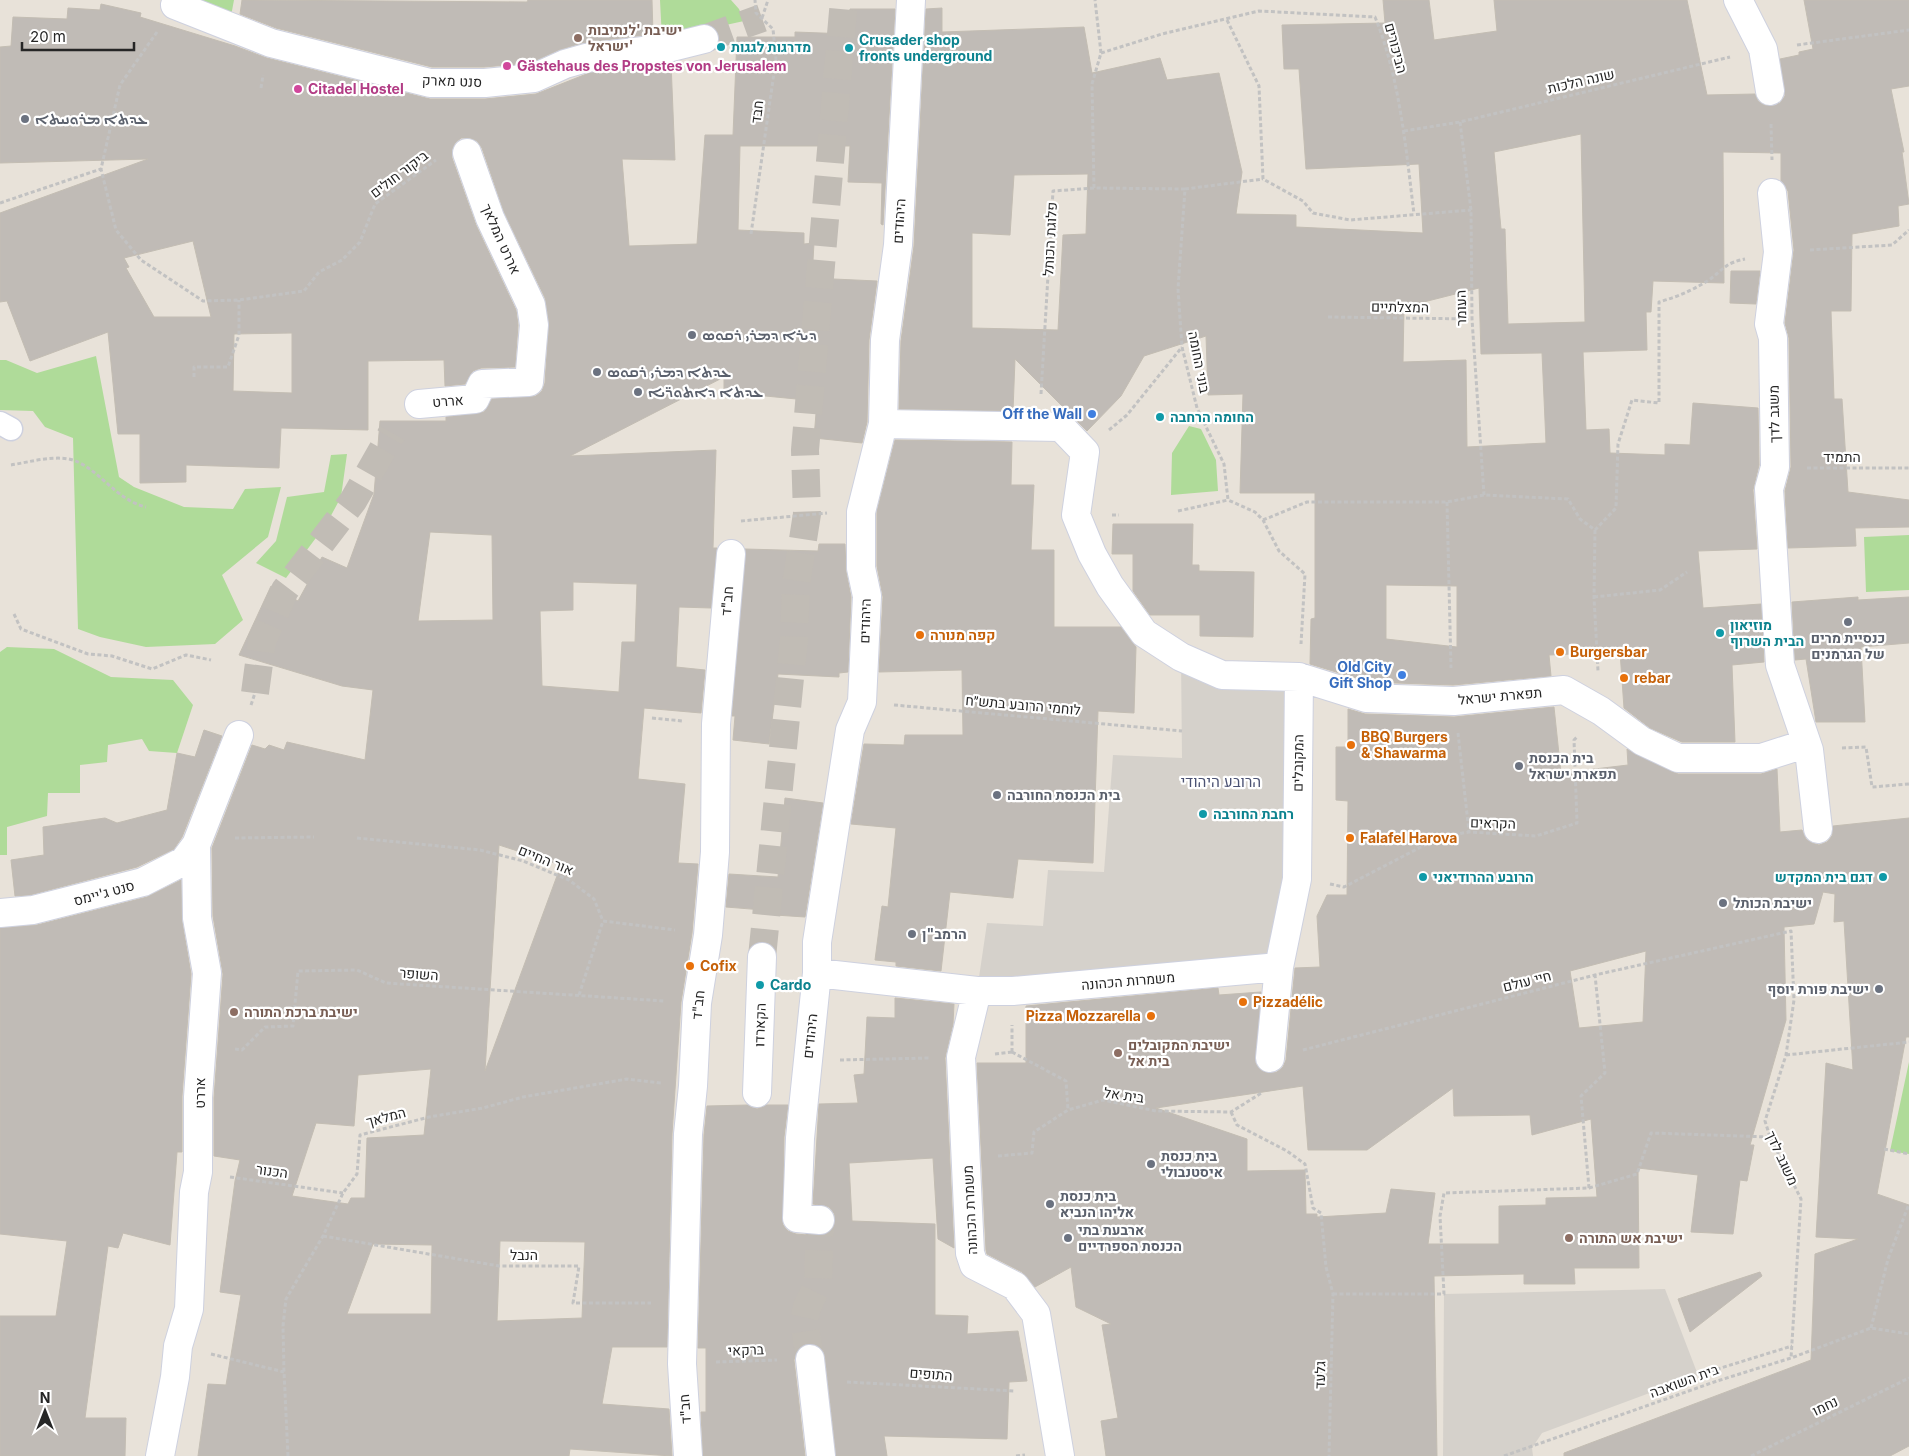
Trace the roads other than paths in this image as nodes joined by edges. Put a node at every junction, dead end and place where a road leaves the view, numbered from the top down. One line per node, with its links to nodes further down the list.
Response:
1 (911, 0): 10 (street, היהודים)
2 (1738, 0): 5 (street)
3 (175, 5): 4 (street, סנט מארק)
4 (704, 40)
5 (1770, 91)
6 (467, 153): 8 (street, אררט המלאך)
7 (1772, 193): 14 (street, משגב לדך)
8 (534, 325): 9 (street, אררט)
9 (419, 404)
10 (883, 424): 12 (street, תפארת ישראל); 20 (street, היהודים)
11 (731, 554): 27 (street, חב"ד)
12 (1299, 677): 14 (street, תפארת ישראל); 19 (street, המקובלים)
13 (239, 735): 16 (street, אררט)
14 (1807, 747): 15 (street, משגב לדך)
15 (1818, 829)
16 (196, 845): 17 (street, סנט ג'יימס); 26 (street, אררט)
17 (0, 912)
18 (762, 957): 23 (street, הקארדו)
19 (1279, 967): 21 (street, משמרות הכהונה); 22 (street, המקובלים)
20 (817, 973): 21 (street, משמרות הכהונה); 24 (street, היהודים)
21 (977, 991): 29 (street, משמרת הכהונה)
22 (1270, 1058)
23 (757, 1093)
24 (820, 1220)
25 (811, 1370): 28 (street)
26 (160, 1456)
27 (688, 1456)
28 (821, 1456)
29 (1060, 1456)

